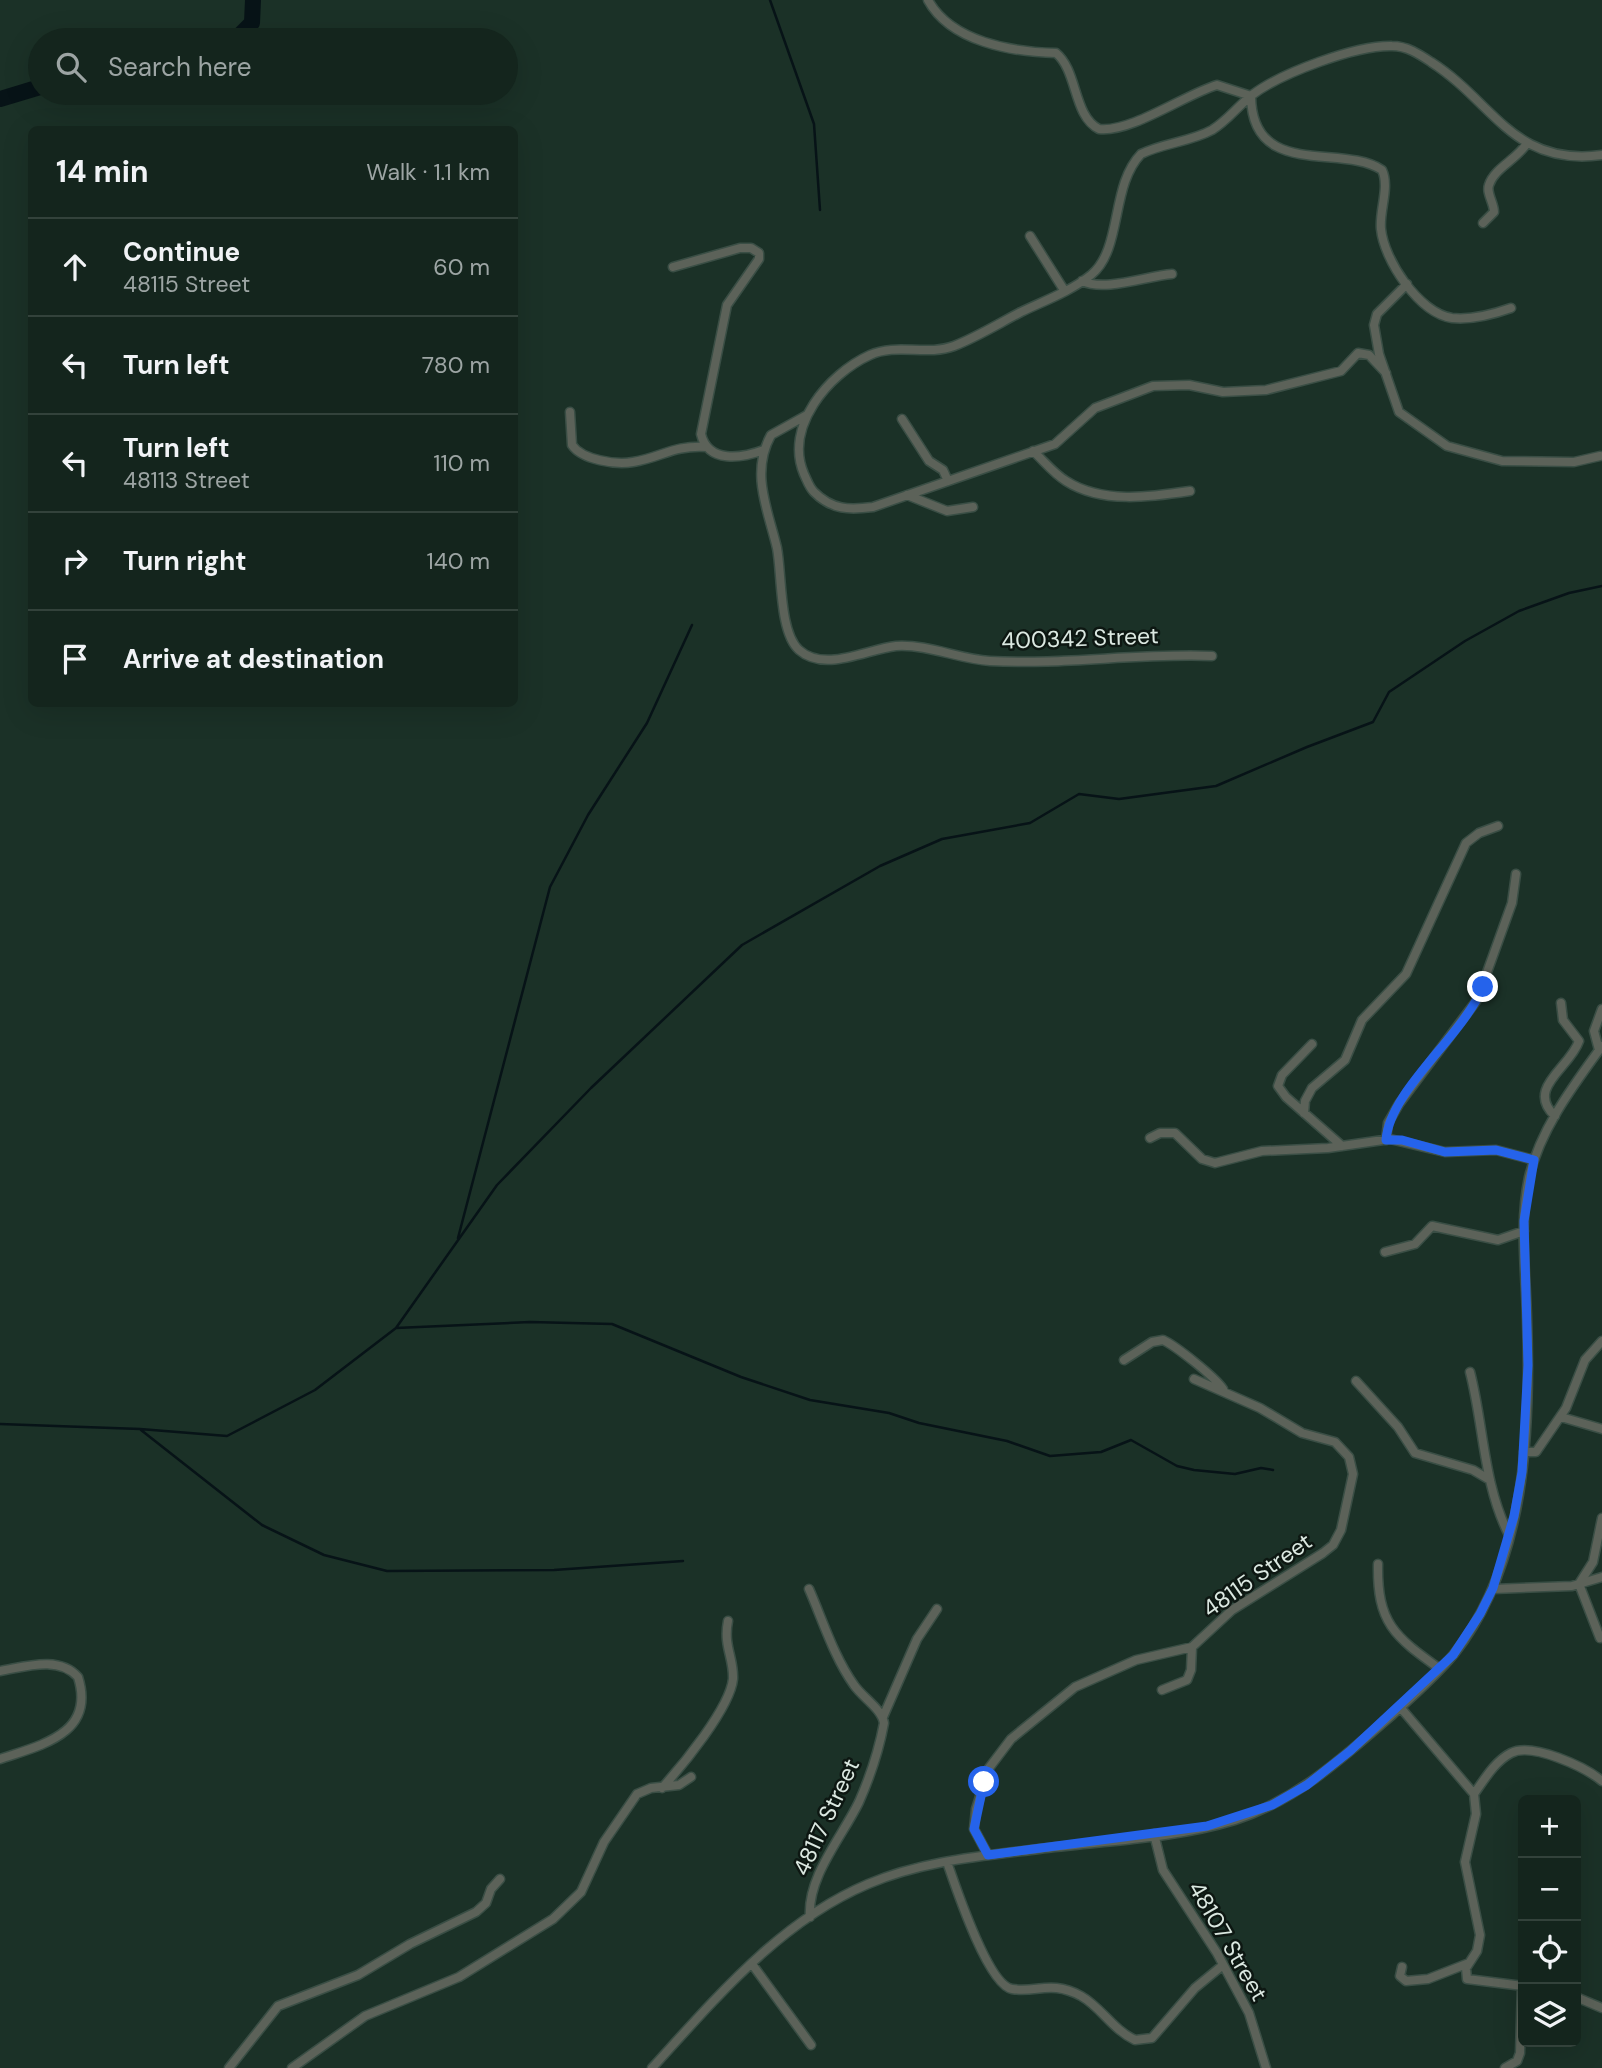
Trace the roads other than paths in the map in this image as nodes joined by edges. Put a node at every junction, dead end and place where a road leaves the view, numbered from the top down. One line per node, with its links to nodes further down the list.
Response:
1 (928, 0): 2 (street)
2 (1251, 96): 3 (street); 9 (street); 10 (street)
3 (1527, 143): 4 (street); 5 (street)
4 (1602, 155)
5 (1483, 223)
6 (1031, 236): 11 (street)
7 (673, 267): 17 (street)
8 (1172, 274): 9 (street)
9 (1082, 281): 11 (street)
10 (1407, 284): 12 (street); 13 (street)
11 (1064, 290): 15 (street)
12 (1511, 309)
13 (1387, 373): 19 (street); 20 (street)
14 (570, 412): 17 (street)
15 (807, 415): 18 (street); 23 (street)
16 (902, 419): 21 (street)
17 (707, 447): 18 (street)
18 (764, 450): 25 (street, 400342 Street)
19 (1034, 451): 21 (street); 22 (street)
20 (1600, 456)
21 (948, 481): 23 (street)
22 (1190, 491)
23 (907, 495): 24 (street)
24 (973, 507)
25 (1212, 656)
26 (1498, 826): 32 (street)
27 (1517, 874): 35 (street)
28 (1561, 1003): 33 (street)
29 (1602, 1009): 31 (street)
30 (1312, 1044): 32 (street)
31 (1601, 1048): 33 (street)
32 (1304, 1113): 36 (street)
33 (1555, 1116): 37 (street)
34 (1150, 1138): 36 (street)
35 (1386, 1140): 36 (street); 37 (street)
36 (1342, 1146)
37 (1534, 1160): 38 (street)
38 (1524, 1231): 39 (street); 48 (street)
39 (1385, 1252)
40 (1602, 1341): 46 (street)
41 (1124, 1360): 45 (street)
42 (1470, 1372): 49 (street)
43 (1194, 1379): 45 (street, 48115 Street)
44 (1356, 1381): 49 (street)
45 (1225, 1392): 60 (street, 48115 Street)
46 (1561, 1417): 47 (street); 48 (street)
47 (1602, 1429)
48 (1524, 1452): 51 (street)
49 (1490, 1480): 51 (street)
50 (1602, 1518): 54 (street)
51 (1509, 1535): 55 (street)
52 (1378, 1564): 61 (street)
53 (1602, 1577): 54 (street)
54 (1579, 1584): 55 (street); 59 (street)
55 (1493, 1588): 61 (street)
56 (809, 1589): 65 (street)
57 (937, 1609): 65 (street, 48117 Street)
58 (728, 1621): 69 (street)
59 (1600, 1638)
60 (1192, 1647): 63 (street); 72 (street, 48115 Street)
61 (1440, 1670): 64 (street)
62 (0, 1671): 66 (street)
63 (1162, 1690)
64 (1400, 1707): 70 (street); 71 (street)
65 (883, 1717): 75 (street, 48117 Street)
66 (0, 1759)
67 (691, 1777): 69 (street)
68 (1602, 1781): 70 (street)
69 (663, 1788): 86 (street)
70 (1474, 1794): 76 (street)
71 (1154, 1835): 72 (street); 78 (street, 48107 Street)
72 (988, 1855): 73 (street)
73 (947, 1862): 75 (street); 78 (street)
74 (500, 1879): 85 (street)
75 (810, 1917): 77 (street)
76 (1469, 1963): 79 (street); 80 (street)
77 (752, 1964): 83 (street); 87 (street)
78 (1223, 1965): 88 (street, 48107 Street)
79 (1402, 1967)
80 (1518, 1986)
81 (1581, 1999): 82 (street)
82 (1602, 2008)
83 (811, 2045)
84 (1520, 2047): 89 (street)
85 (229, 2068)
86 (292, 2068)
87 (652, 2068)
88 (1266, 2068)
89 (1505, 2068)

